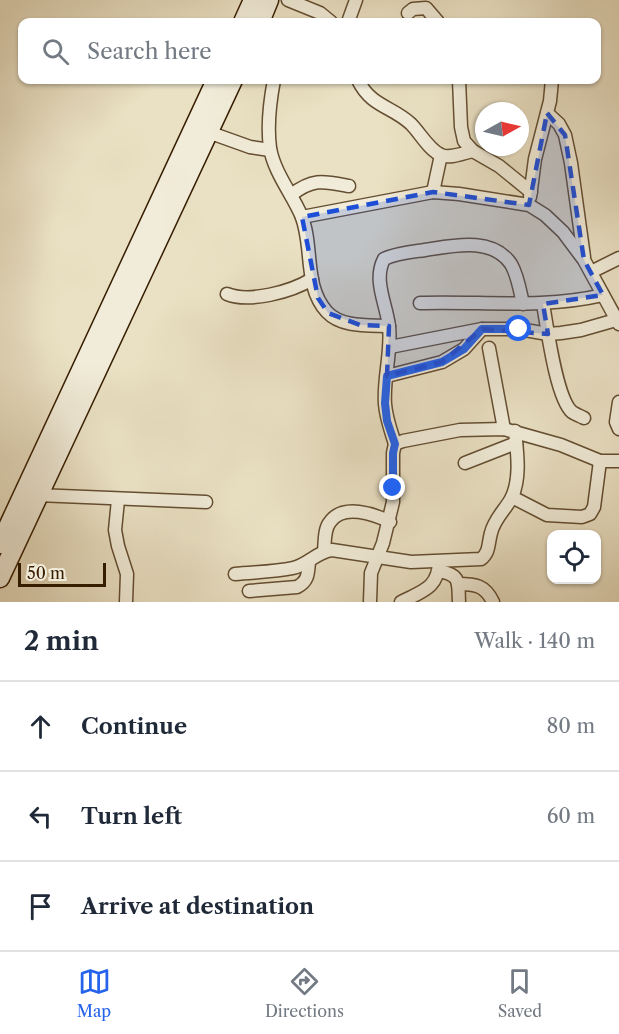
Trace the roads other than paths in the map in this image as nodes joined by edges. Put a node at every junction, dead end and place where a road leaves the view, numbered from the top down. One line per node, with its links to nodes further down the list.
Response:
1 (253, 0): 6 (main road)
2 (269, 0): 7 (main road)
3 (288, 0): 8 (street)
4 (356, 0): 9 (street)
5 (408, 14): 10 (street)
6 (255, 18)
7 (258, 18)
8 (326, 18)
9 (349, 18)
10 (435, 18)
11 (214, 84): 56 (main road)
12 (231, 84): 18 (main road)
13 (274, 84): 19 (street)
14 (360, 84): 21 (street)
15 (459, 84): 20 (street)
16 (551, 84): 17 (street)
17 (547, 113): 25 (street); 28 (street)
18 (208, 132): 19 (street); 51 (main road)
19 (270, 150): 24 (street)
20 (473, 151): 21 (street); 25 (street)
21 (441, 155): 23 (street)
22 (349, 186): 24 (street)
23 (433, 192): 25 (street); 26 (street)
24 (291, 195): 26 (street)
25 (530, 198): 28 (street)
26 (302, 217): 30 (street)
27 (619, 258): 29 (street)
28 (584, 260): 29 (street)
29 (591, 272): 32 (street)
30 (312, 279): 31 (street); 37 (street)
31 (227, 294)
32 (603, 295): 35 (street); 36 (street)
33 (420, 303): 34 (street)
34 (523, 304): 35 (street); 37 (street)
35 (543, 304): 39 (street)
36 (618, 322): 39 (street)
37 (389, 326): 40 (street)
38 (482, 329): 39 (street); 40 (street); 42 (street)
39 (548, 334): 44 (street)
40 (390, 347): 42 (street)
41 (489, 348): 46 (street)
42 (387, 376): 47 (street)
43 (619, 402): 45 (street)
44 (584, 418)
45 (619, 429)
46 (512, 434): 47 (street); 48 (street); 50 (street); 52 (street)
47 (395, 444): 55 (street)
48 (600, 461): 49 (street); 52 (street)
49 (619, 461)
50 (465, 463)
51 (37, 495): 53 (street); 62 (main road)
52 (512, 497): 60 (street)
53 (118, 500): 54 (street); 65 (street)
54 (206, 502)
55 (390, 522): 57 (street); 58 (street)
56 (0, 544)
57 (324, 551): 58 (street); 59 (street)
58 (377, 558): 60 (street); 66 (street)
59 (309, 561): 61 (street); 64 (street)
60 (439, 566): 63 (street); 67 (street)
61 (236, 574)
62 (0, 578)
63 (458, 584): 68 (street); 69 (street)
64 (249, 591)
65 (126, 602)
66 (370, 602)
67 (401, 602)
68 (459, 602)
69 (493, 602)

